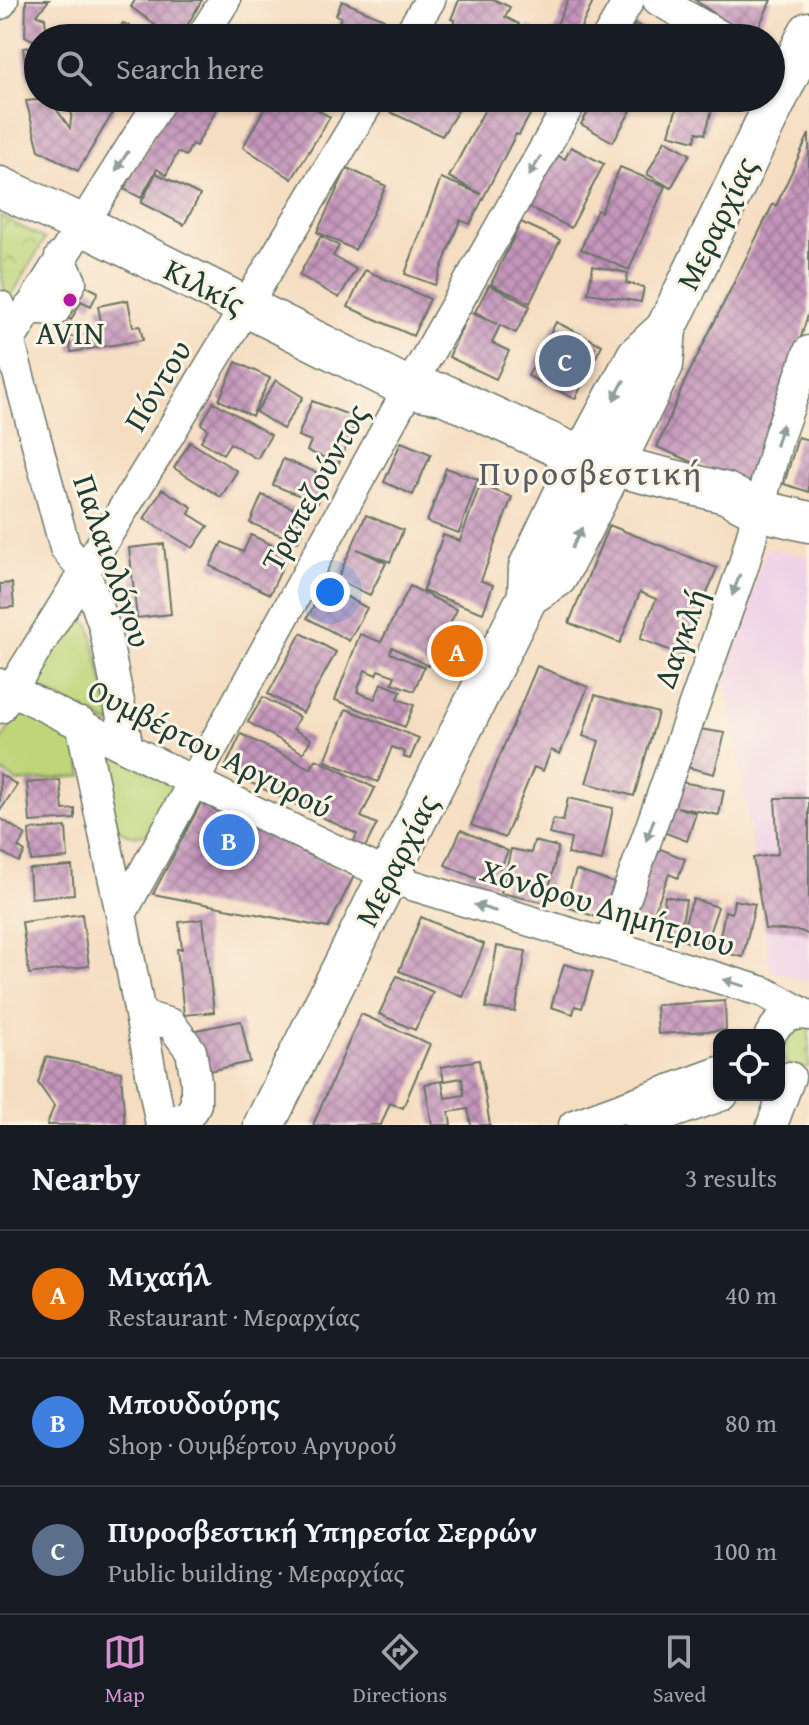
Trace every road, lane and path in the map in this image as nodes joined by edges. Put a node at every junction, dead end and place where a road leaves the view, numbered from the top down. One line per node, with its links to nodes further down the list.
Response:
1 (225, 0): 5 (street)
2 (430, 0): 6 (street)
3 (629, 0): 7 (street)
4 (658, 0): 8 (street)
5 (210, 24)
6 (415, 24)
7 (615, 24)
8 (700, 24)
9 (809, 32): 10 (main road, Μεραρχίας)
10 (789, 72)
11 (153, 112): 16 (street, one-way to 16)
12 (363, 112): 18 (street, Πόντου)
13 (565, 112): 20 (street, Τραπεζούντος, one-way to 20)
14 (770, 112): 21 (main road, Μεραρχίας)
15 (0, 187): 16 (main road, Κιλκίς)
16 (81, 224): 17 (street); 18 (main road, Κιλκίς)
17 (14, 307): 24 (street, Παλαιολόγου)
18 (247, 307): 20 (main road, Κιλκίς); 24 (street, Πόντου)
19 (809, 351): 22 (street, Δαγκλή, one-way to 19)
20 (409, 388): 21 (main road, Κιλκίς); 28 (street, Τραπεζούντος)
21 (592, 473): 22 (main road, Κιλκίς); 29 (main road, Μεραρχίας)
22 (758, 510): 23 (main road); 31 (street, Δαγκλή, one-way to 31)
23 (809, 522)
24 (85, 572): 25 (street, Πόντου); 27 (street, Παλαιολόγου)
25 (4, 694): 26 (street, Ουμβέρτου Αργυρού)
26 (81, 723): 27 (street, Ουμβέρτου Αργυρού); 30 (street)
27 (128, 748): 28 (street, Ουμβέρτου Αργυρού)
28 (194, 782): 29 (street, Ουμβέρτου Αργυρού); 30 (street, Τραπεζούντος)
29 (388, 876): 31 (street, Χόνδρου Δημήτριου, one-way to 29); 39 (main road, Μεραρχίας)
30 (121, 914): 33 (street)
31 (609, 945): 32 (street, Χόνδρου Δημήτριου, one-way to 31)
32 (807, 1014): 34 (street)
33 (140, 1015): 38 (street); 38 (street)
34 (775, 1029)
35 (713, 1074): 40 (street)
36 (788, 1075): 42 (street)
37 (713, 1099): 41 (street)
38 (161, 1125)
39 (264, 1125)
40 (574, 1125)
41 (639, 1125)
42 (772, 1125)

